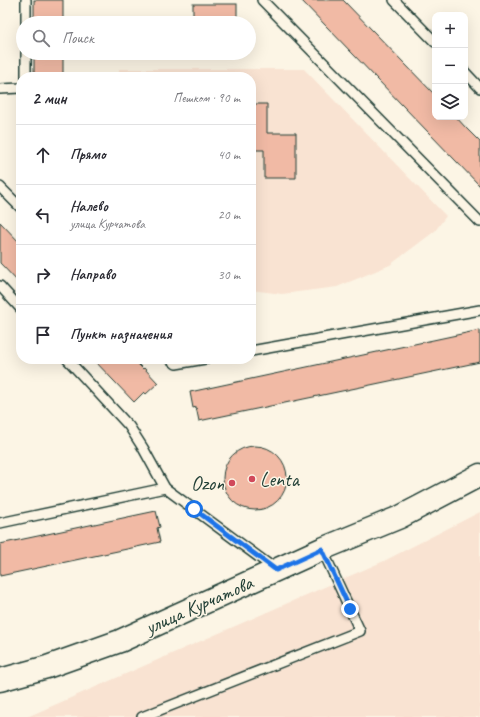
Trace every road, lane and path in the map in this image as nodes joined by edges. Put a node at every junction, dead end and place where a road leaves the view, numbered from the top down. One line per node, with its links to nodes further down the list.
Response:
1 (26, 0): 4 (lane)
2 (262, 0): 14 (lane)
3 (394, 0): 5 (lane)
4 (26, 16)
5 (432, 39)
6 (26, 60): 7 (lane)
7 (26, 72)
8 (468, 75): 10 (lane)
9 (16, 88): 11 (lane)
10 (480, 88)
11 (0, 89)
12 (0, 187): 13 (lane)
13 (16, 203)
14 (480, 222)
15 (0, 286): 16 (lane)
16 (16, 304)
17 (480, 310): 18 (lane)
18 (256, 350)
19 (72, 364): 21 (lane)
20 (480, 475): 23 (main road, улица Курчатова)
21 (165, 488): 22 (lane); 24 (lane)
22 (0, 523)
23 (322, 549): 24 (main road, улица Курчатова); 26 (lane)
24 (276, 570): 25 (main road, улица Курчатова)
25 (0, 680)
26 (142, 717)

